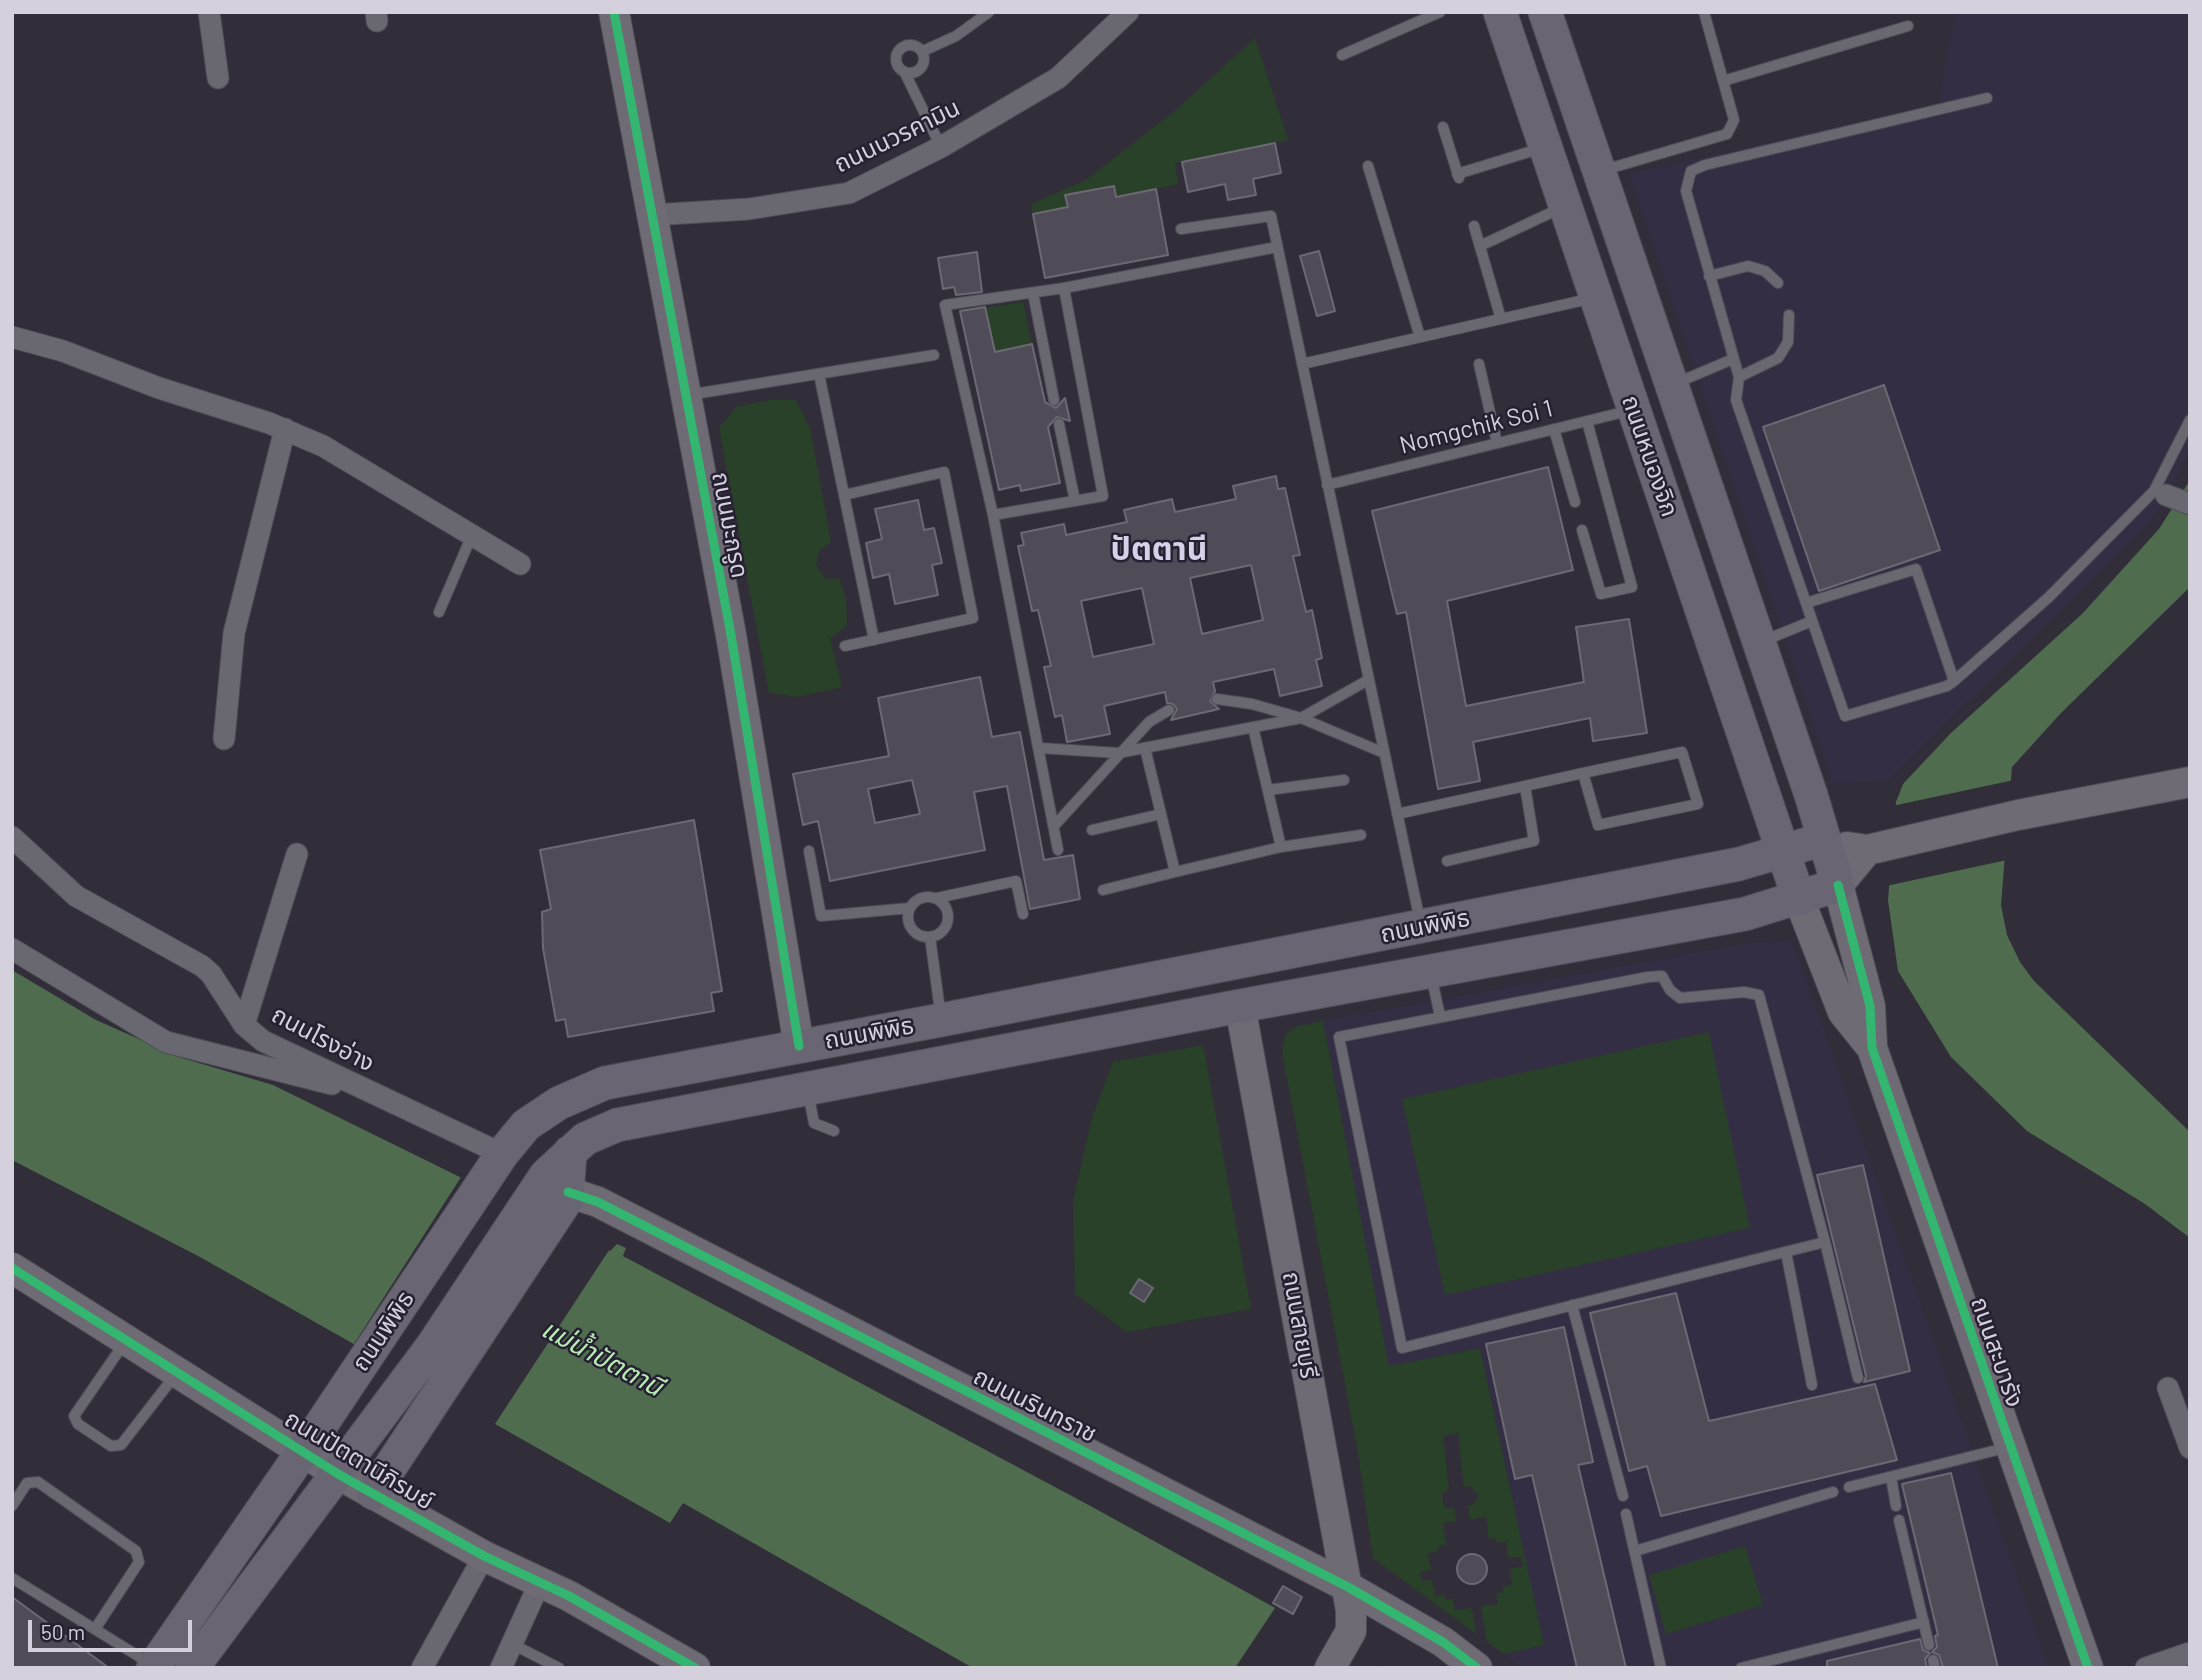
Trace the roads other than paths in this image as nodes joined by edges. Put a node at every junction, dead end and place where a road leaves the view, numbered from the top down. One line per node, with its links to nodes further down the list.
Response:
1 (209, 12): 13 (street)
2 (614, 12): 22 (street, ถนนมะกรูด)
3 (989, 12): 10 (lane)
4 (1128, 12): 17 (street, ถนนนวรคามิน)
5 (1440, 12): 11 (lane)
6 (1500, 12): 18 (main road, ถนนหนองจิก)
7 (1545, 12): 20 (main road, ถนนหนองจิก)
8 (1704, 12): 14 (lane)
9 (1908, 26): 14 (lane)
10 (923, 51): 12 (lane); 12 (lane)
11 (1342, 55)
12 (905, 73): 17 (lane)
13 (218, 78)
14 (1723, 81): 20 (lane)
15 (1987, 97): 27 (lane)
16 (1443, 127): 18 (lane)
17 (941, 147): 22 (street, ถนนนวรคามิน)
18 (1546, 147): 21 (main road, ถนนหนองจิก)
19 (1368, 166): 36 (lane)
20 (1600, 171): 21 (main road); 29 (main road, ถนนหนองจิก)
21 (1562, 195): 25 (lane); 32 (main road, ถนนหนองจิก)
22 (652, 215): 44 (street, ถนนมะกรูด)
23 (1474, 226): 25 (lane)
24 (1181, 229): 26 (lane)
25 (1480, 246): 34 (lane)
26 (1277, 247): 30 (lane); 39 (lane)
27 (1709, 276): 28 (lane); 38 (lane)
28 (1778, 283)
29 (1638, 284): 32 (main road); 43 (main road, ถนนหนองจิก)
30 (1064, 288): 31 (lane); 56 (lane)
31 (1033, 293): 45 (lane); 59 (lane)
32 (1595, 297): 34 (lane); 46 (main road, ถนนหนองจิก)
33 (1789, 315): 42 (lane)
34 (1501, 319): 36 (lane)
35 (12, 337): 50 (street)
36 (1420, 337): 39 (lane)
37 (934, 355): 41 (lane)
38 (1733, 359): 42 (lane); 43 (lane)
39 (1302, 364): 53 (lane)
40 (1479, 365): 52 (lane)
41 (819, 373): 44 (lane); 55 (lane)
42 (1739, 377): 63 (lane)
43 (1672, 384): 67 (main road, ถนนหนองจิก)
44 (686, 396): 117 (street, ถนนมะกรูด)
45 (1054, 400)
46 (1634, 409): 48 (lane, Nomgchik Soi 1); 96 (main road, ถนนหนองจิก)
47 (2190, 420): 54 (lane)
48 (1587, 421): 51 (lane, Nomgchik Soi 1); 60 (lane)
49 (1059, 424): 56 (lane)
50 (285, 429): 61 (street); 75 (street)
51 (1554, 429): 52 (lane, Nomgchik Soi 1); 57 (lane)
52 (1497, 443): 53 (lane, Nomgchik Soi 1)
53 (1327, 485): 69 (lane)
54 (2160, 493): 58 (street); 70 (lane)
55 (844, 495): 66 (lane); 66 (lane)
56 (1075, 501): 59 (lane)
57 (1575, 502)
58 (2190, 504)
59 (993, 515): 76 (lane)
60 (1582, 530)
61 (472, 535): 62 (street); 64 (lane)
62 (520, 564)
63 (1806, 603): 65 (lane); 70 (lane)
64 (439, 612)
65 (1812, 621): 67 (lane); 70 (lane)
66 (874, 640): 68 (lane)
67 (1759, 642): 91 (main road, ถนนหนองจิก)
68 (845, 646)
69 (1368, 680): 73 (lane); 78 (lane)
70 (1954, 681)
71 (1217, 699): 73 (lane)
72 (1169, 710): 79 (lane)
73 (1301, 718): 74 (lane); 78 (lane)
74 (1253, 727): 77 (lane); 84 (lane)
75 (224, 739)
76 (1040, 748): 79 (lane); 87 (lane)
77 (1145, 748): 79 (lane); 85 (lane)
78 (1384, 752): 86 (lane)
79 (1118, 753): 87 (lane)
80 (1583, 773): 80 (lane); 83 (lane)
81 (1344, 780): 84 (lane)
82 (2190, 782): 93 (street)
83 (1525, 786): 86 (lane); 98 (lane)
84 (1268, 790): 92 (lane)
85 (1161, 814): 88 (lane); 99 (lane)
86 (1397, 814): 106 (lane)
87 (1054, 827): 94 (lane)
88 (1092, 830)
89 (1361, 835): 92 (lane)
90 (12, 837): 115 (street, ถนนโรงอ่าง)
91 (1824, 839): 93 (street); 96 (main road, ถนนพิพิธ); 100 (main road, ถนนหนองจิก)
92 (1281, 847): 99 (lane)
93 (1871, 849): 100 (street)
94 (1058, 850)
95 (808, 851): 104 (lane)
96 (1784, 851): 103 (main road, ถนนหนองจิก); 106 (main road, ถนนพิพิธ)
97 (297, 855): 115 (street)
98 (1447, 861)
99 (1175, 872): 101 (lane)
100 (1838, 885): 103 (main road, ถนนพิพิธ); 118 (street)
101 (1103, 890)
102 (937, 898): 104 (lane); 105 (lane); 107 (lane)
103 (1800, 900): 110 (main road, ถนนพิพิธ); 118 (street)
104 (910, 908): 107 (lane)
105 (1023, 914)
106 (1421, 928): 109 (main road, ถนนพิพิธ); 110 (main road)
107 (930, 937): 114 (lane)
108 (12, 949): 120 (street)
109 (1256, 958): 111 (main road, ถนนพิพิธ); 112 (main road)
110 (1430, 972): 112 (main road, ถนนพิพิธ); 113 (lane)
111 (1087, 991): 114 (main road, ถนนพิพิธ); 116 (main road)
112 (1252, 1004): 116 (main road, ถนนพิพิธ); 151 (street, ถนนสายบุรี)
113 (1440, 1016): 125 (lane); 128 (lane)
114 (941, 1020): 117 (main road, ถนนพิพิธ); 119 (main road)
115 (244, 1025): 120 (street, ถนนโรงอ่าง)
116 (1097, 1035): 119 (main road, ถนนพิพิธ)
117 (799, 1046): 121 (main road); 123 (main road, ถนนพิพิธ)
118 (1872, 1048): 135 (street, ถนนสะบารัง)
119 (950, 1063): 121 (main road, ถนนพิพิธ)
120 (360, 1090): 123 (street, ถนนโรงอ่าง)
121 (807, 1091): 122 (lane); 124 (main road, ถนนพิพิธ)
122 (834, 1132)
123 (496, 1162): 134 (main road, ถนนพิพิธ)
124 (557, 1193): 137 (main road, ถนนพิพิธ); 141 (main road, ถนนพิพิธ); 151 (street, ถนนนรินทราช)
125 (1825, 1242): 126 (lane); 131 (lane)
126 (1786, 1252): 128 (lane); 132 (lane)
127 (12, 1268): 129 (street, ถนนปัตตานีภิรมย์)
128 (1572, 1305): 142 (lane)
129 (127, 1340): 130 (street, ถนนปัตตานีภิรมย์); 130 (lane)
130 (177, 1373): 134 (street, ถนนปัตตานีภิรมย์)
131 (1858, 1378)
132 (1812, 1385)
133 (2168, 1388): 136 (street)
134 (312, 1437): 137 (street, ถนนปัตตานีภิรมย์); 157 (main road, ถนนพิพิธ)
135 (2010, 1447): 138 (lane); 167 (street, ถนนสะบารัง)
136 (2190, 1448)
137 (338, 1474): 141 (street, ถนนปัตตานีภิรมย์); 158 (main road, ถนนพิพิธ)
138 (1891, 1477): 139 (lane); 144 (lane)
139 (1849, 1487)
140 (1833, 1492): 147 (lane)
141 (373, 1493): 148 (street, ถนนปัตตานีภิรมย์)
142 (1623, 1496)
143 (12, 1506): 153 (lane)
144 (1896, 1506)
145 (1626, 1514): 147 (lane)
146 (1899, 1520): 152 (lane)
147 (1635, 1551): 165 (lane)
148 (484, 1556): 150 (street, ถนนปัตตานีภิรมย์); 159 (street)
149 (12, 1578): 153 (lane)
150 (540, 1582): 154 (street); 162 (street, ถนนปัตตานีภิรมย์)
151 (1348, 1587): 163 (street, ถนนสายบุรี); 164 (street, ถนนนรินทราช)
152 (1924, 1622): 155 (lane); 166 (lane)
153 (95, 1629): 157 (lane)
154 (512, 1644): 160 (street); 161 (lane)
155 (1929, 1645)
156 (2190, 1653): 168 (street)
157 (153, 1667)
158 (192, 1668)
159 (422, 1668)
160 (501, 1668)
161 (559, 1668)
162 (695, 1668)
163 (1330, 1668)
164 (1477, 1668)
165 (1661, 1668)
166 (1741, 1668)
167 (2088, 1668)
168 (2146, 1668)

